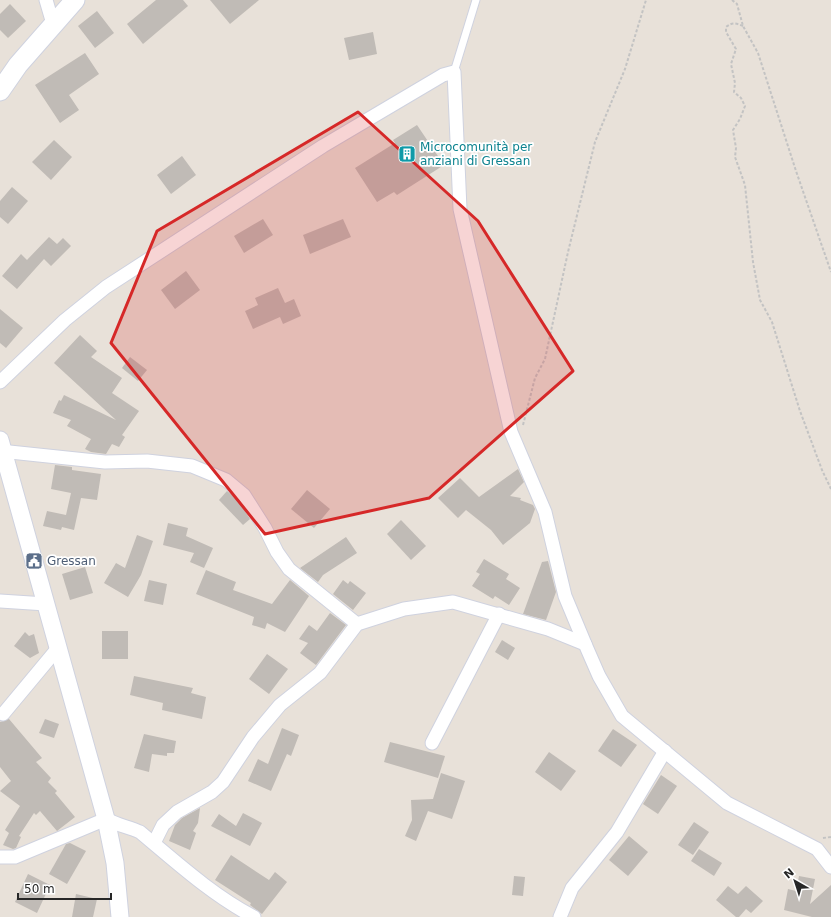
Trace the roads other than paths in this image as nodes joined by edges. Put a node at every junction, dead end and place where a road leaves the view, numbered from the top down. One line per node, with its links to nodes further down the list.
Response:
1 (46, 0): 4 (street)
2 (75, 0): 4 (main road)
3 (476, 0): 5 (lane)
4 (53, 24): 6 (main road)
5 (454, 72): 7 (street); 13 (street)
6 (0, 91)
7 (0, 382)
8 (1, 447): 10 (street); 12 (street)
9 (0, 601): 10 (street)
10 (46, 604): 14 (street)
11 (499, 614): 12 (street); 13 (street); 16 (street)
12 (357, 624): 19 (street)
13 (585, 644): 17 (street)
14 (58, 648): 15 (street); 18 (street)
15 (3, 714)
16 (432, 743)
17 (665, 751): 21 (street); 24 (street)
18 (106, 818): 19 (street); 20 (street); 22 (street)
19 (154, 843): 23 (street)
20 (0, 857)
21 (831, 867)
22 (120, 917)
23 (254, 917)
24 (560, 917)

